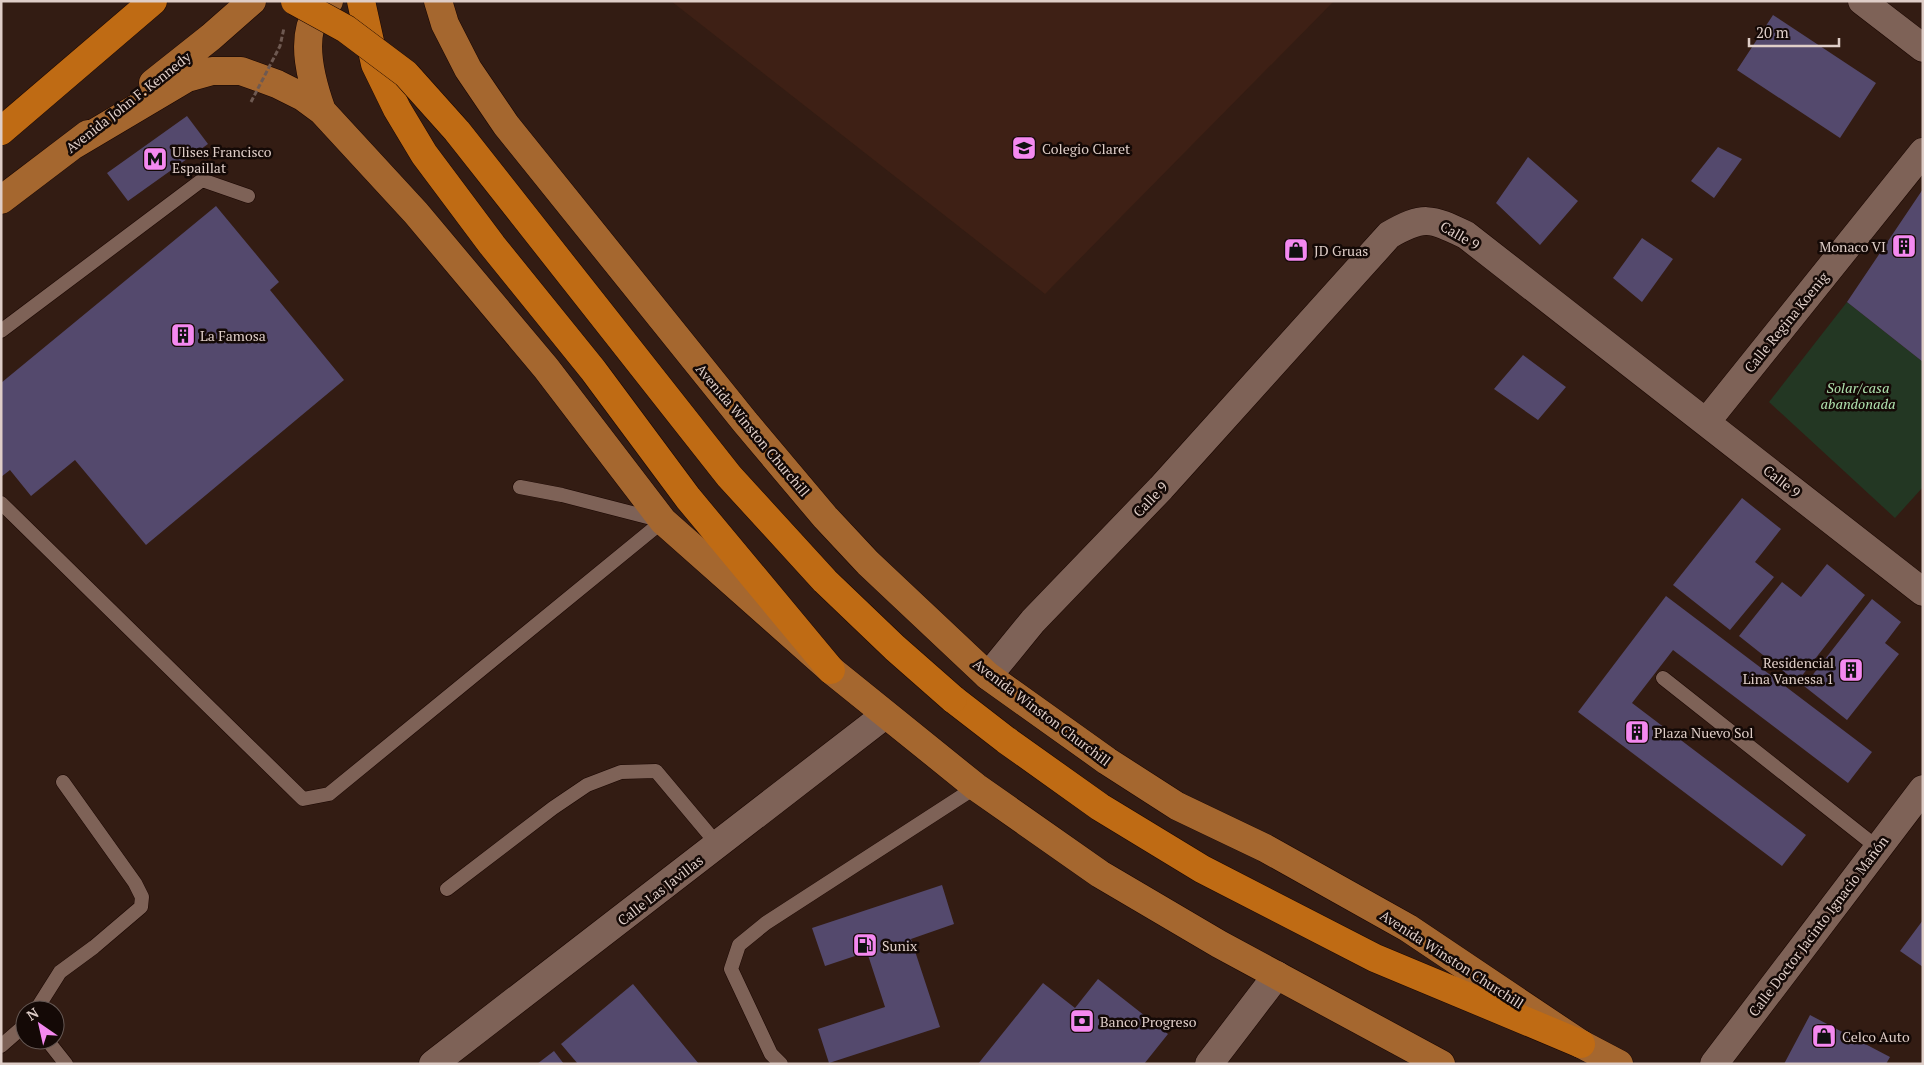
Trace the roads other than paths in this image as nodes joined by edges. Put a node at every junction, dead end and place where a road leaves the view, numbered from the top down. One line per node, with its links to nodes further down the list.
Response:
1 (153, 1): 10 (highway)
2 (252, 1): 11 (main road, Avenida John F. Kennedy)
3 (329, 1): 9 (main road)
4 (361, 1): 21 (highway)
5 (1862, 1): 8 (street)
6 (435, 4): 22 (main road, Avenida Winston Churchill)
7 (290, 10): 34 (highway, bridge)
8 (1923, 48)
9 (322, 111): 11 (main road); 19 (main road)
10 (1, 131)
11 (74, 145): 14 (main road, Avenida John F. Kennedy)
12 (1923, 152): 16 (street, Calle Regina Koenig)
13 (248, 196): 15 (lane)
14 (1, 200)
15 (1, 331)
16 (1706, 421): 20 (street, Calle 9); 22 (street, Calle 9)
17 (520, 487): 19 (lane)
18 (1, 503): 19 (lane)
19 (663, 521): 21 (main road)
20 (1923, 592)
21 (831, 670): 24 (main road)
22 (988, 676): 34 (main road, Avenida Winston Churchill)
23 (1662, 678): 29 (lane)
24 (885, 715): 26 (main road); 28 (street, Calle Las Javillas)
25 (63, 782): 32 (lane)
26 (976, 788): 31 (main road); 40 (lane)
27 (1923, 788): 29 (street, Calle Doctor Jacinto Ignacio Mañón)
28 (718, 845): 30 (lane); 39 (street, Calle Las Javillas)
29 (1878, 848): 43 (street, Calle Doctor Jacinto Ignacio Mañón)
30 (447, 890)
31 (1276, 975): 37 (main road); 41 (street)
32 (42, 1000)
33 (15, 1034): 35 (lane)
34 (1581, 1044): 42 (main road, Avenida Winston Churchill)
35 (1, 1046)
36 (55, 1050): 38 (lane)
37 (1436, 1062)
38 (66, 1064)
39 (434, 1064)
40 (781, 1064)
41 (1209, 1064)
42 (1619, 1064)
43 (1714, 1064)

